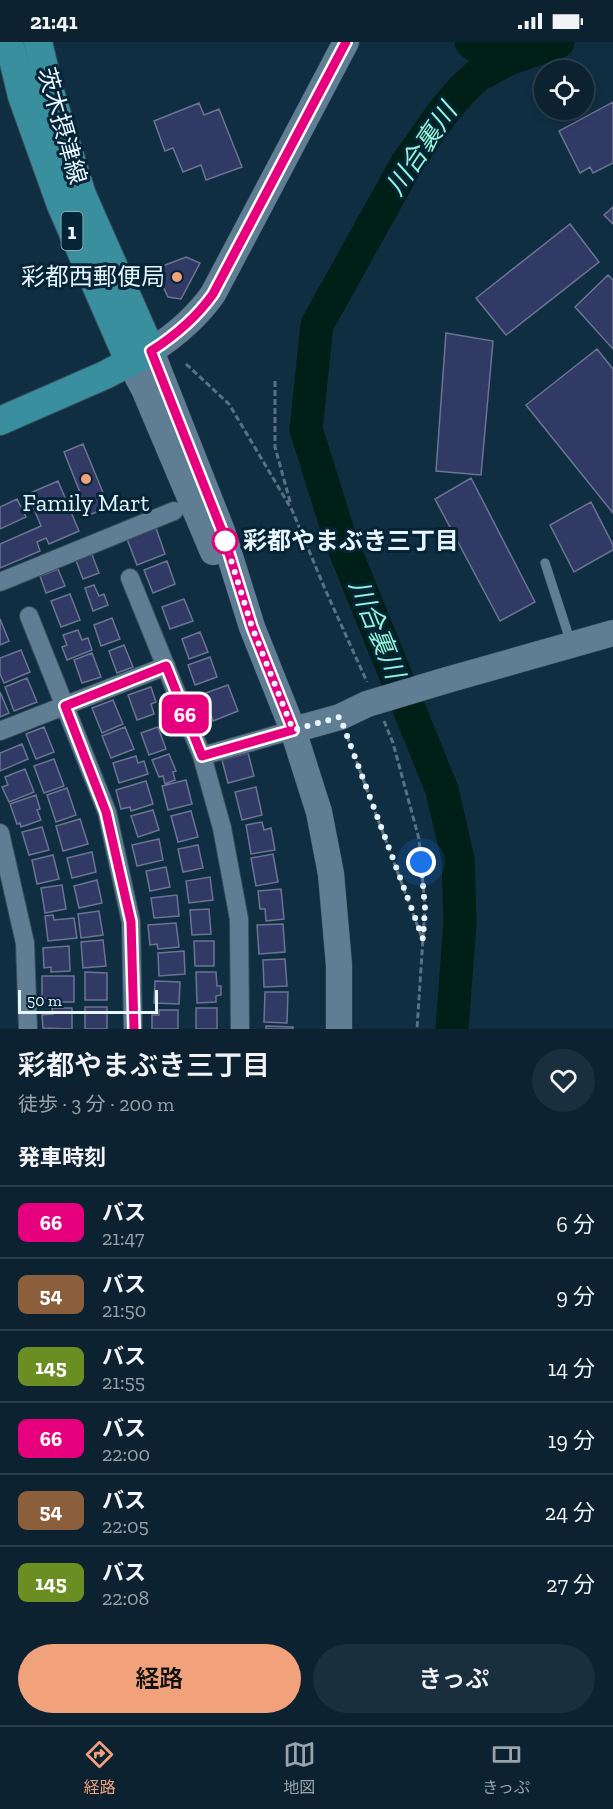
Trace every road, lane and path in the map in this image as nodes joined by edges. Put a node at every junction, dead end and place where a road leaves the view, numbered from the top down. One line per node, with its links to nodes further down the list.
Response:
1 (9, 42): 4 (main road, 茨木摂津線 / 1)
2 (38, 42): 4 (main road, 茨木摂津線 / 1)
3 (345, 44): 4 (street)
4 (140, 357): 7 (main road); 20 (street)
5 (186, 364): 8 (path)
6 (275, 381): 8 (path)
7 (0, 420)
8 (292, 510): 17 (path)
9 (174, 511): 12 (street)
10 (545, 563): 15 (lane)
11 (130, 578): 16 (street)
12 (0, 582)
13 (29, 616): 18 (street)
14 (613, 633): 15 (street)
15 (572, 645): 17 (street, bridge)
16 (166, 666): 18 (street); 23 (street)
17 (367, 693): 19 (street)
18 (65, 706): 21 (street); 27 (street)
19 (340, 717): 20 (street); 25 (path)
20 (293, 730): 23 (street); 29 (street)
21 (0, 731)
22 (393, 743): 25 (path)
23 (202, 756): 28 (street)
24 (0, 833): 26 (street)
25 (423, 939): 30 (path)
26 (28, 1029)
27 (134, 1029)
28 (240, 1029)
29 (339, 1029)
30 (417, 1029)

